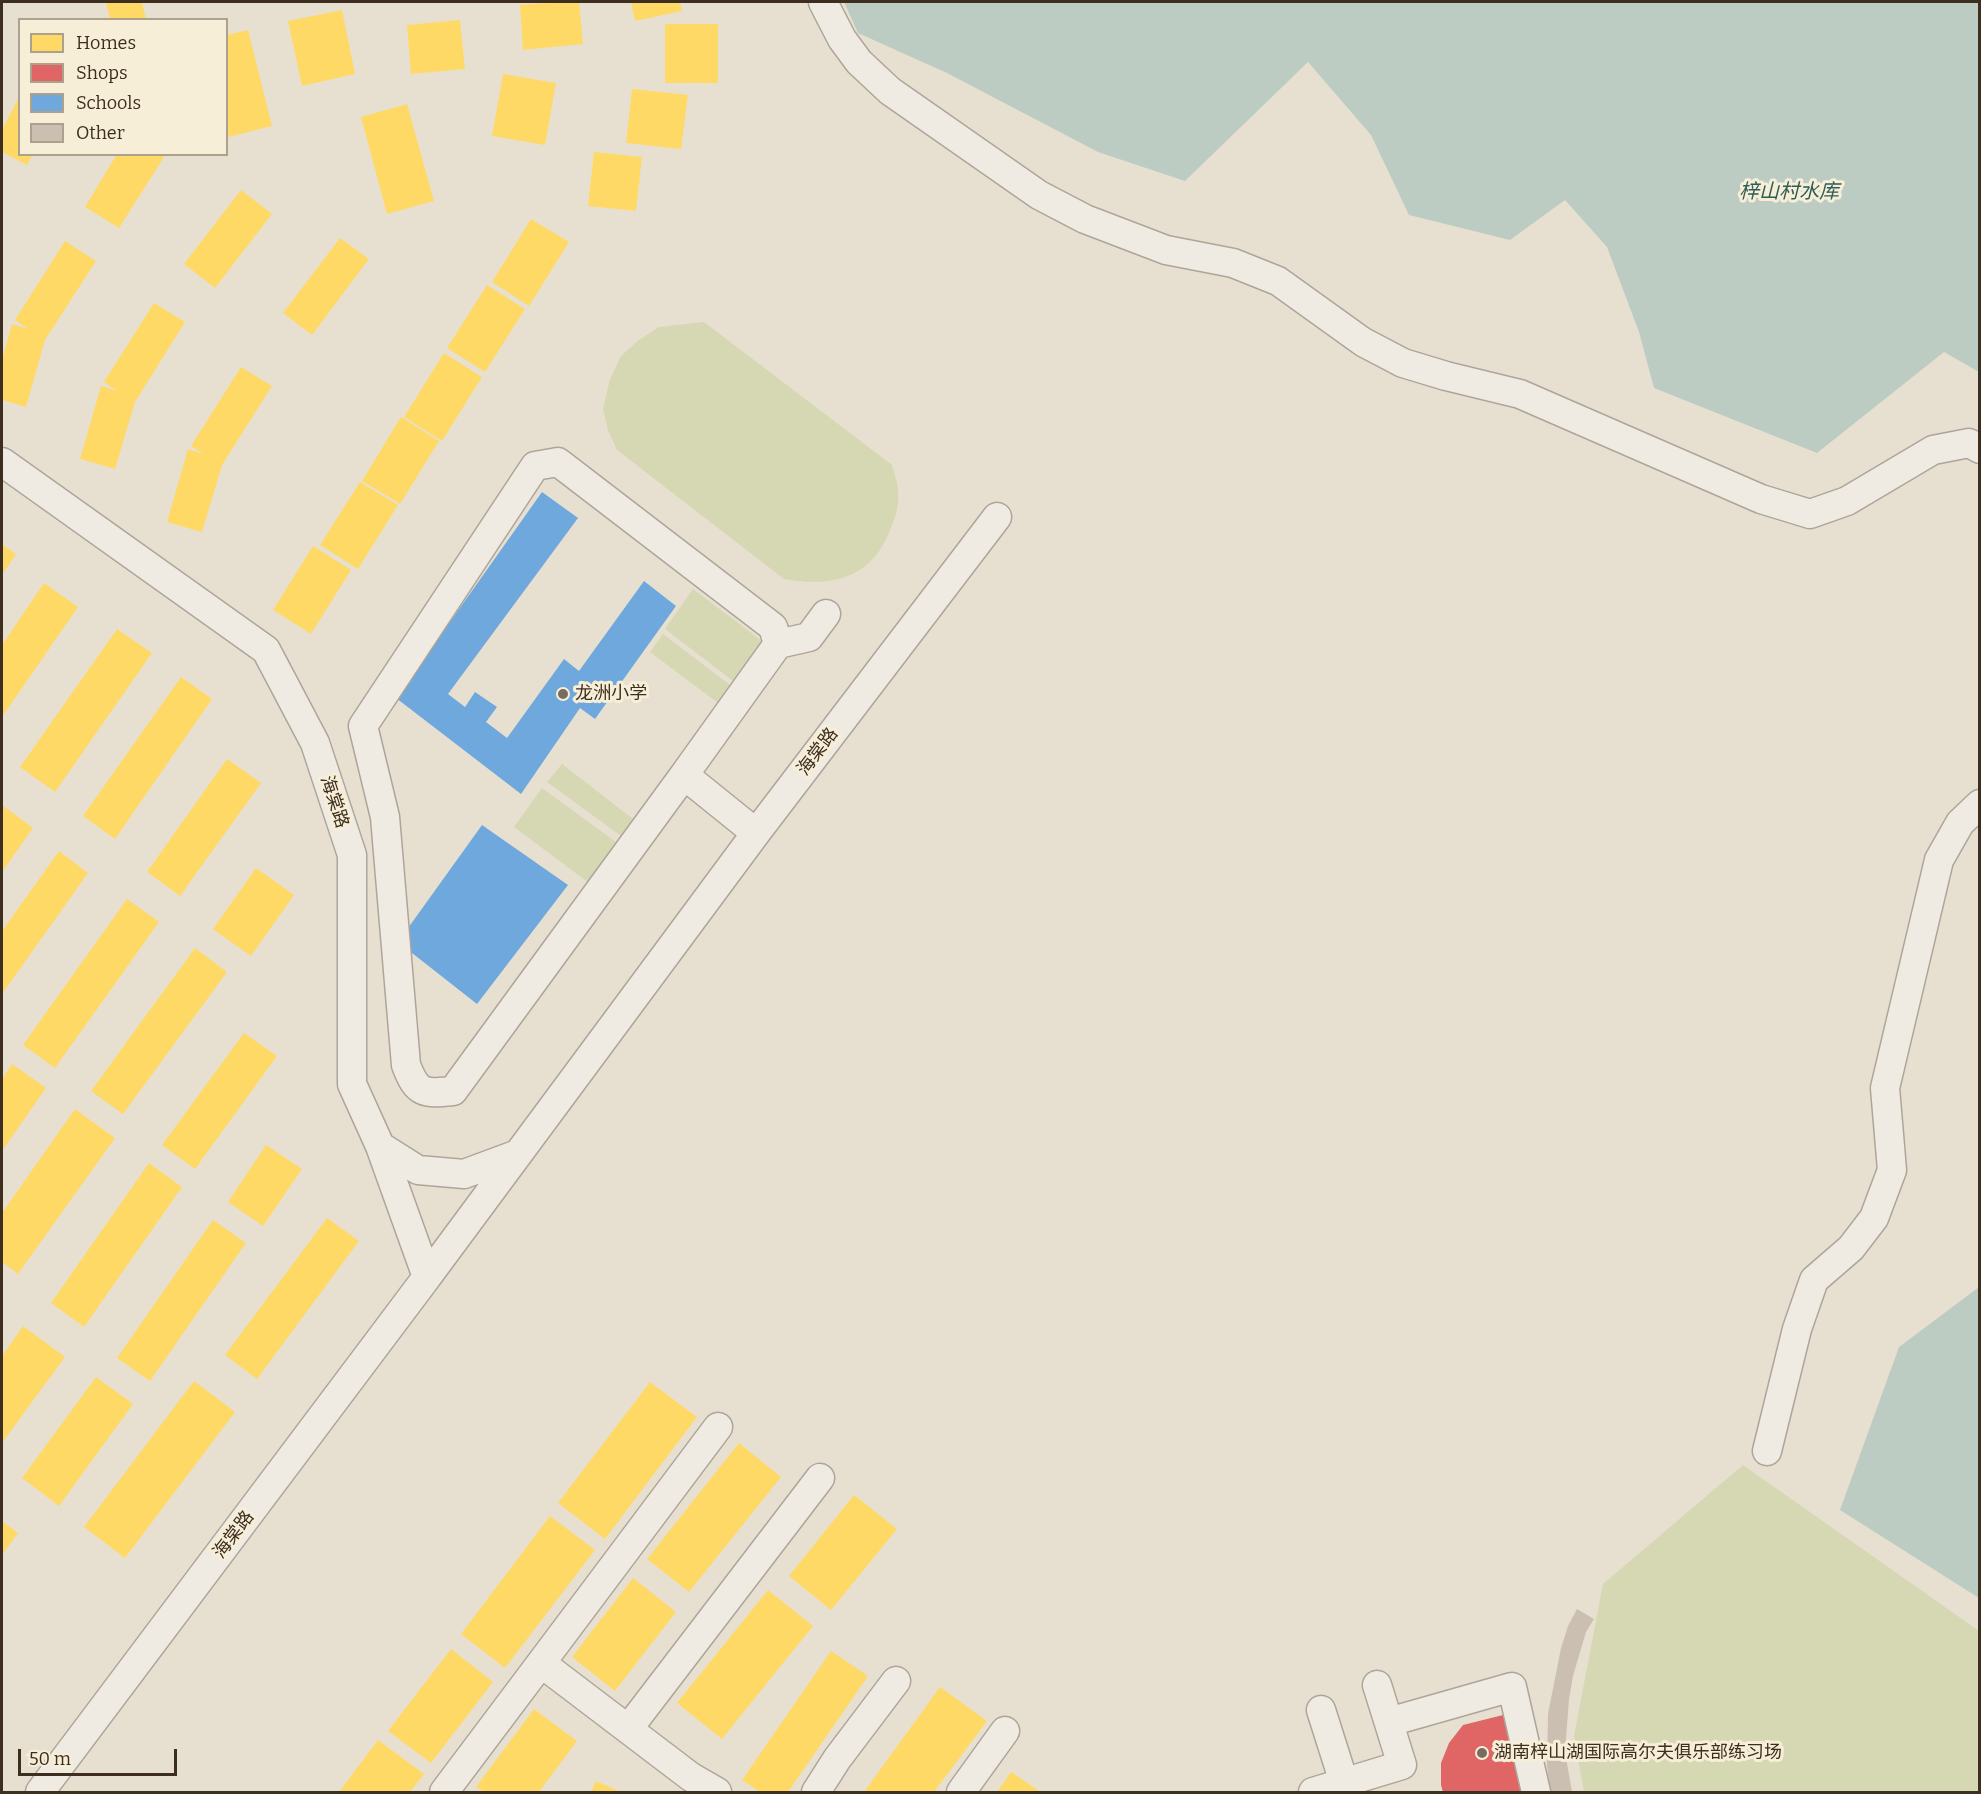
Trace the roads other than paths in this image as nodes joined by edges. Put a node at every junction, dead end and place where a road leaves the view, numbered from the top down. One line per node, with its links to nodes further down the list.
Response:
1 (823, 2): 2 (street)
2 (1980, 449)
3 (2, 462): 10 (street, 海棠路)
4 (997, 517): 9 (street, 海棠路)
5 (826, 614): 6 (street)
6 (778, 644): 7 (street); 7 (street)
7 (684, 775): 9 (street)
8 (1980, 804): 14 (street)
9 (756, 833): 11 (street, 海棠路)
10 (380, 1146): 11 (street); 12 (street, 海棠路)
11 (518, 1154): 12 (street, 海棠路)
12 (427, 1277): 25 (street, 海棠路)
13 (718, 1427): 16 (street)
14 (1767, 1451)
15 (820, 1478): 21 (street)
16 (541, 1663): 21 (street); 26 (street)
17 (896, 1681): 28 (street)
18 (1377, 1685): 20 (street)
19 (1321, 1710): 24 (street)
20 (1389, 1722): 24 (street); 31 (street)
21 (628, 1729): 23 (street)
22 (1005, 1731): 29 (street)
23 (688, 1785): 27 (street)
24 (1346, 1788): 30 (street)
25 (40, 1792)
26 (444, 1792)
27 (717, 1792)
28 (816, 1792)
29 (961, 1792)
30 (1313, 1792)
31 (1536, 1792)

